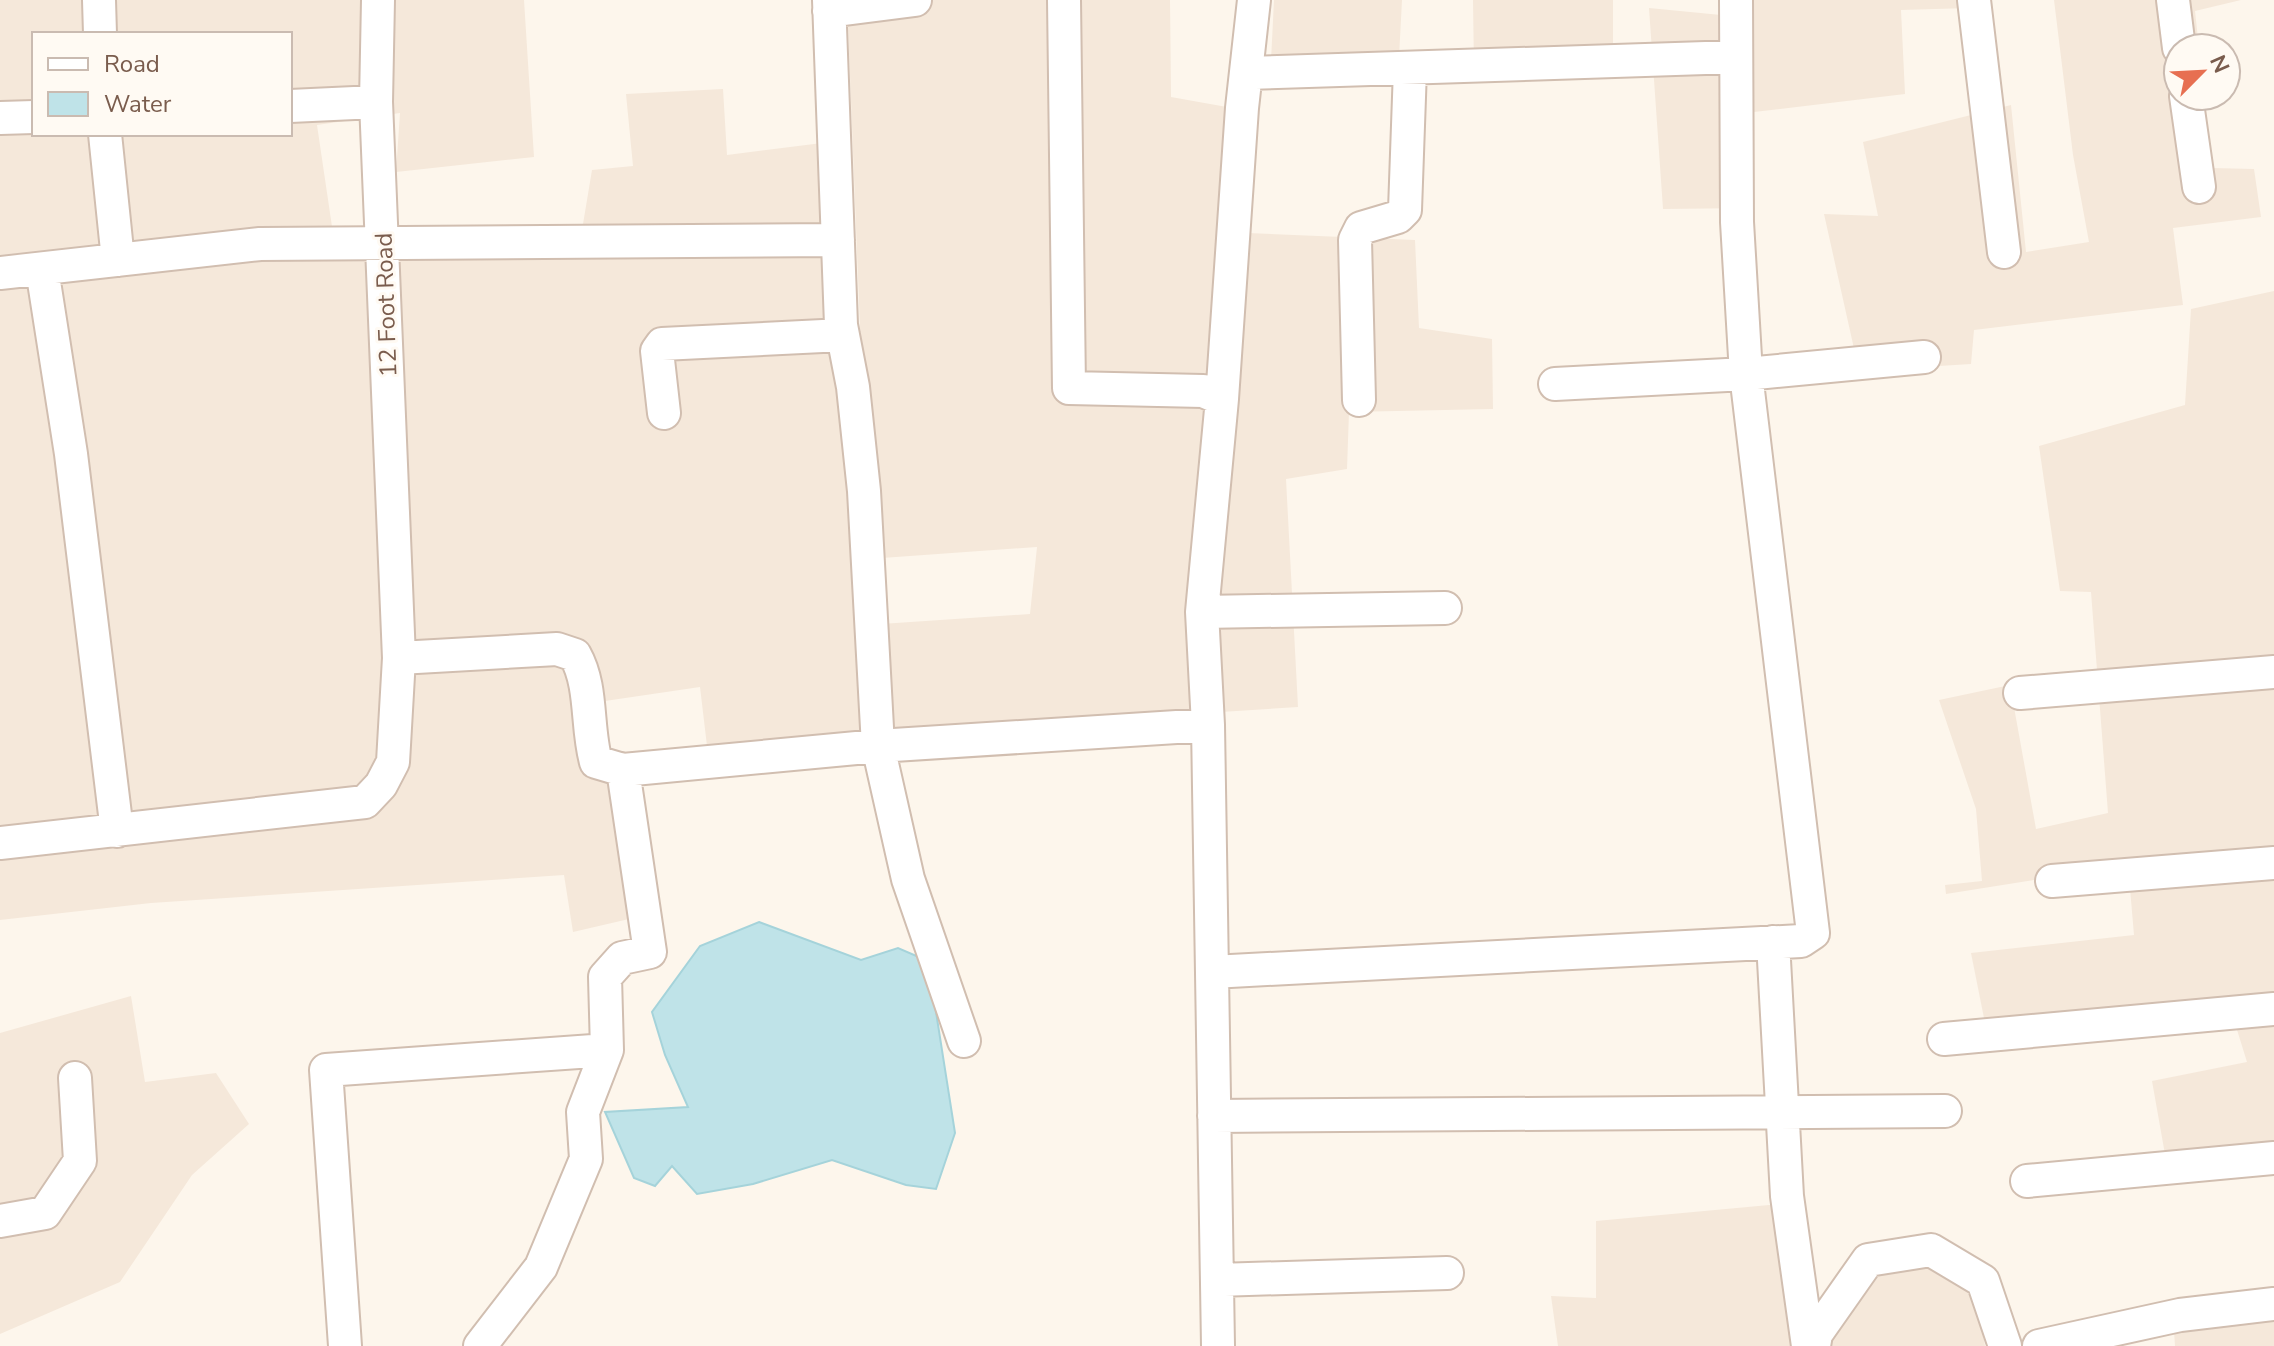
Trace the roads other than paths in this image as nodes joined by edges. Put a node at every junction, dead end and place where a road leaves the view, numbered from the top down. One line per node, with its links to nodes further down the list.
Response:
1 (99, 0): 10 (street)
2 (378, 0): 15 (street, 12 Foot Road)
3 (915, 0): 9 (street)
4 (1064, 0): 32 (street)
5 (1254, 0): 14 (street)
6 (1736, 0): 12 (street)
7 (1974, 0): 24 (street)
8 (2173, 0): 11 (street)
9 (829, 5): 22 (street)
10 (100, 32)
11 (2177, 32)
12 (1736, 57): 13 (street); 30 (street)
13 (1410, 69): 14 (street); 33 (street)
14 (1247, 73): 32 (street)
15 (376, 102): 16 (street); 23 (street, 12 Foot Road)
16 (292, 106)
17 (2188, 112): 21 (street)
18 (32, 117): 19 (street)
19 (0, 118)
20 (105, 136): 25 (street)
21 (2199, 187)
22 (838, 240): 23 (street); 28 (street)
23 (384, 242): 25 (street); 37 (street, 12 Foot Road)
24 (2004, 252)
25 (118, 260): 26 (street)
26 (42, 269): 27 (street); 43 (street)
27 (0, 273)
28 (843, 335): 34 (street); 41 (street)
29 (1924, 357): 30 (street)
30 (1746, 374): 31 (street); 47 (street)
31 (1555, 384)
32 (1222, 399): 36 (street)
33 (1359, 400)
34 (664, 413)
35 (1445, 608): 36 (street)
36 (1202, 612): 40 (street)
37 (399, 658): 42 (street); 43 (street, 12 Foot Road)
38 (2274, 672): 39 (street)
39 (2020, 693)
40 (1208, 725): 41 (street); 48 (street)
41 (878, 746): 42 (street); 51 (street)
42 (623, 770): 52 (street)
43 (117, 831): 44 (street, 12 Foot Road)
44 (0, 843)
45 (2274, 863): 46 (street)
46 (2052, 881)
47 (1773, 942): 48 (street); 55 (street)
48 (1212, 972): 56 (street)
49 (2274, 1009): 50 (street)
50 (1944, 1039)
51 (964, 1041)
52 (607, 1050): 63 (street); 64 (street)
53 (75, 1078): 59 (street)
54 (1945, 1111): 55 (street)
55 (1782, 1114): 56 (street); 66 (street)
56 (1214, 1116): 61 (street)
57 (2274, 1158): 58 (street)
58 (2027, 1181)
59 (0, 1221)
60 (1447, 1273): 61 (street)
61 (1217, 1280): 65 (street)
62 (2274, 1304): 69 (street)
63 (345, 1346)
64 (480, 1346)
65 (1218, 1346)
66 (1808, 1346)
67 (1814, 1346): 68 (street)
68 (2005, 1346)
69 (2039, 1346)

